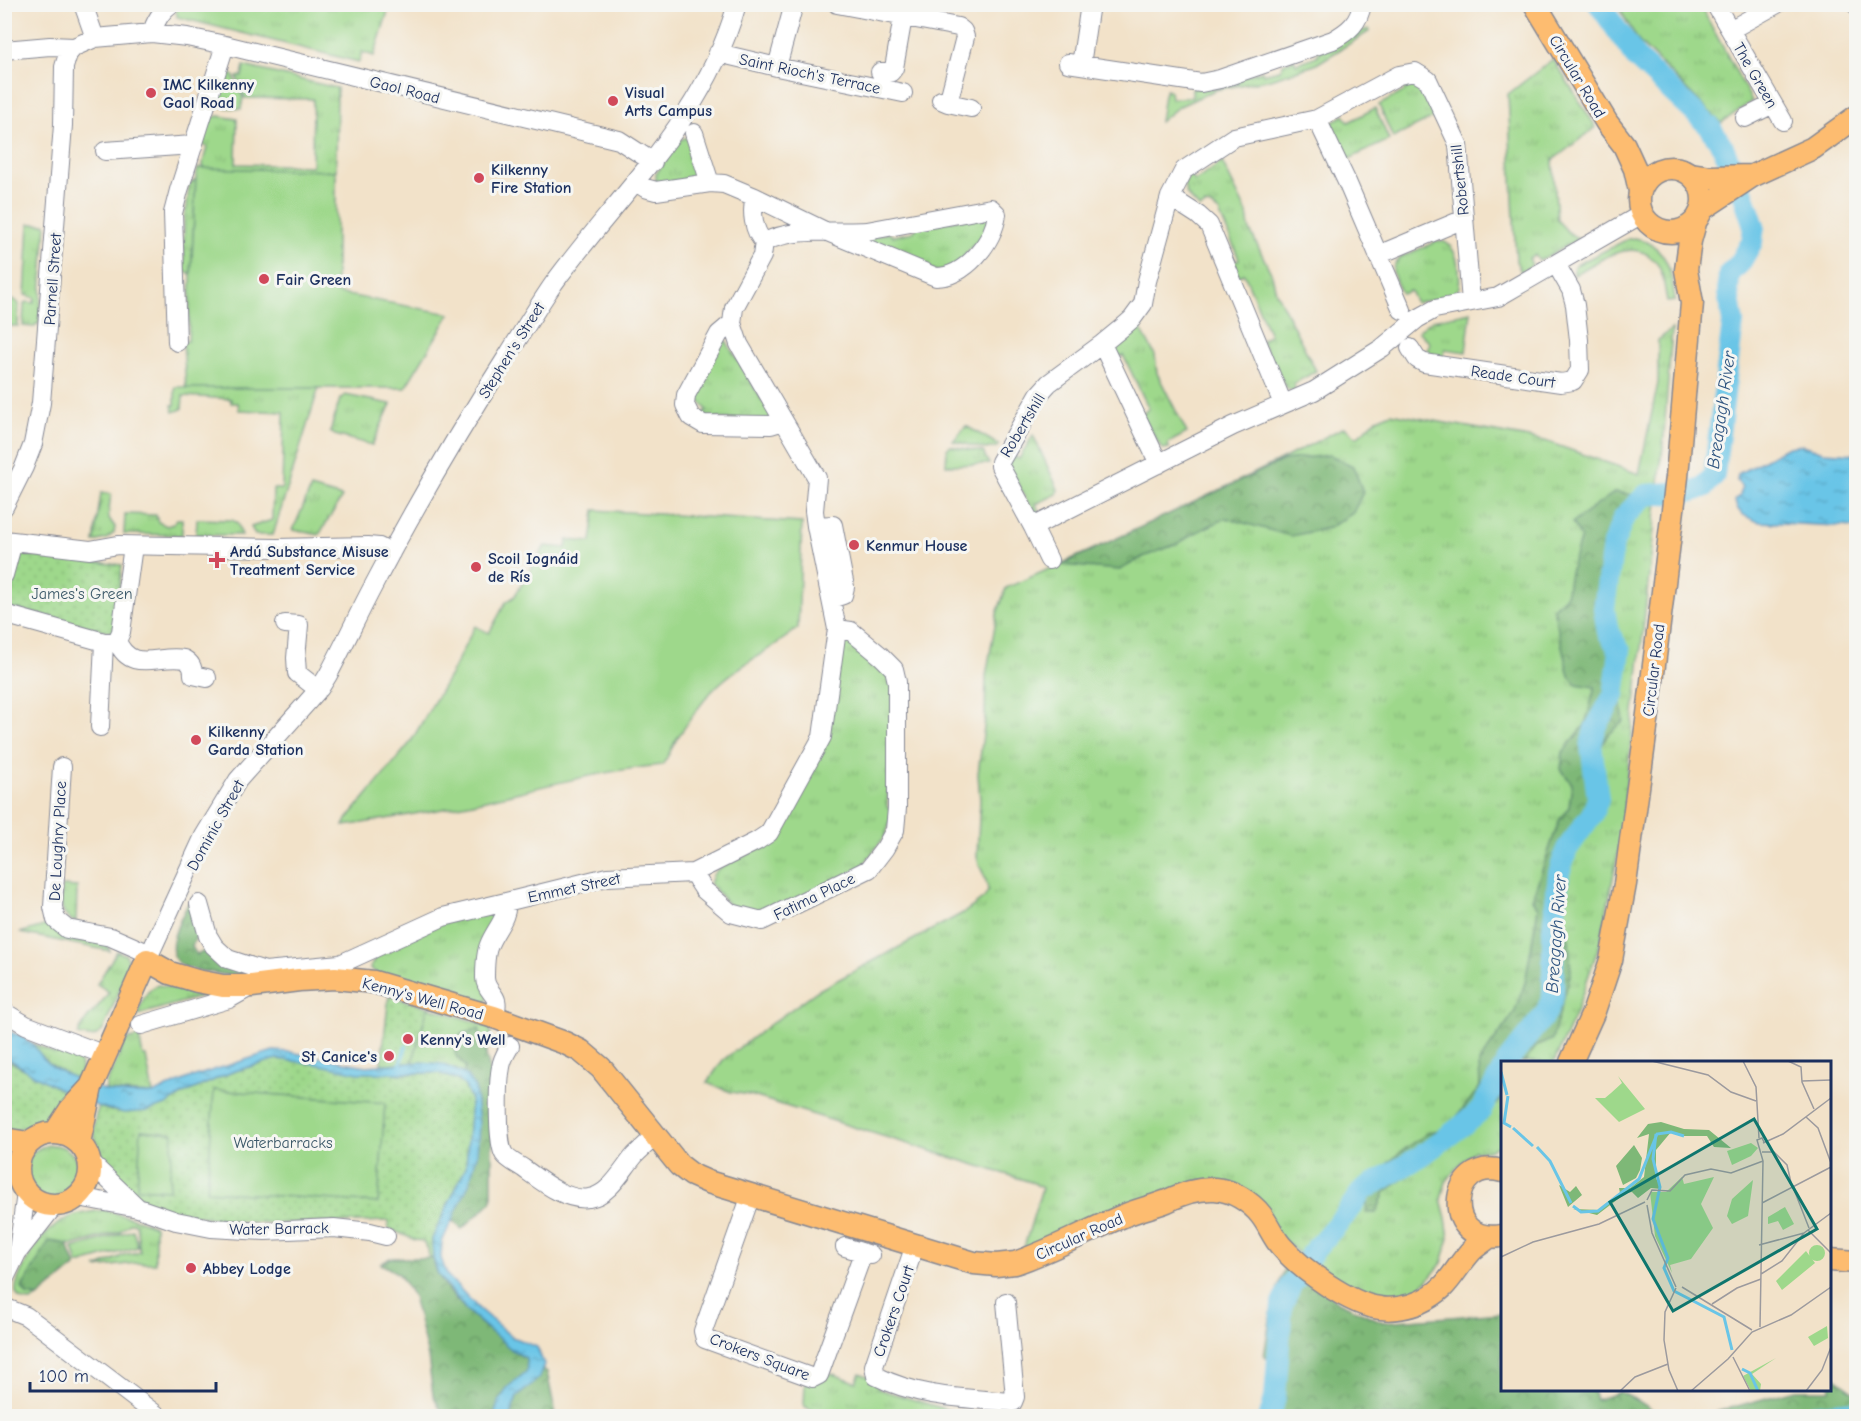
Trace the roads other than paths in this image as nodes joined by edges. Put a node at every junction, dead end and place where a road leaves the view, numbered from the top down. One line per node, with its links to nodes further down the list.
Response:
1 (83, 4): 14 (street)
2 (171, 4): 13 (street)
3 (737, 4): 18 (street, Stephen's Street)
4 (794, 4): 19 (street)
5 (837, 4): 11 (street)
6 (1090, 4): 7 (street)
7 (1362, 4)
8 (1535, 4): 30 (main road, Circular Road)
9 (1715, 4): 12 (street, The Green)
10 (1774, 6): 12 (street, The Green)
11 (903, 17): 20 (street); 23 (street)
12 (1730, 30): 22 (street, The Green)
13 (152, 33): 14 (street, Gaol Road); 15 (street, Gaol Road)
14 (96, 38): 16 (street, Gaol Road)
15 (225, 45): 29 (street); 32 (street, Gaol Road)
16 (74, 47): 17 (street); 59 (street, Parnell Street)
17 (4, 50)
18 (718, 53): 19 (street, Saint Rioch's Terrace); 32 (street, Stephen's Street)
19 (777, 67): 21 (street, Saint Rioch's Terrace)
20 (880, 72)
21 (903, 93)
22 (1773, 104): 25 (street); 27 (street, The Green)
23 (970, 108)
24 (1857, 117): 35 (main road)
25 (1745, 118)
26 (1317, 119): 40 (street, Robertshill); 43 (street, Robertshill); 47 (street)
27 (1783, 121)
28 (694, 133): 37 (street)
29 (193, 145): 31 (street); 53 (street)
30 (1624, 145): 33 (main road, Circular Road); 38 (main road, Circular Road)
31 (105, 151)
32 (653, 162): 36 (street, Stephen's Street)
33 (1669, 168): 34 (main road); 38 (main road)
34 (1700, 176): 35 (main road); 41 (main road)
35 (1748, 177): 41 (main road)
36 (636, 182): 37 (street); 63 (street, Stephen's Street)
37 (710, 183): 39 (street)
38 (1640, 191): 42 (main road)
39 (755, 197): 45 (street); 46 (street)
40 (1170, 197): 54 (street, Robertshill); 56 (street)
41 (1705, 210): 44 (main road); 49 (main road, Circular Road)
42 (1642, 214): 44 (main road); 48 (street)
43 (1464, 219): 47 (street); 50 (street, Robertshill)
44 (1659, 230): 49 (main road, Circular Road)
45 (825, 231): 45 (street); 46 (street)
46 (764, 242): 52 (street)
47 (1378, 255): 51 (street)
48 (1556, 264): 50 (street); 55 (street, Reade Court)
49 (1686, 270): 84 (main road, Circular Road)
50 (1471, 302): 56 (street)
51 (1402, 310)
52 (732, 323): 57 (street); 57 (street)
53 (177, 342)
54 (1102, 344): 58 (street); 60 (street, Robertshill)
55 (1410, 348)
56 (1283, 404): 58 (street)
57 (784, 421): 68 (street)
58 (1159, 464): 60 (street)
59 (4, 507)
60 (1033, 527): 64 (street, Robertshill)
61 (9, 541): 62 (street); 65 (street)
62 (134, 546): 63 (street); 69 (street)
63 (391, 554): 71 (street, Dominic Street)
64 (1049, 560)
65 (4, 575)
66 (4, 614): 69 (street)
67 (285, 624): 71 (street)
68 (837, 629): 74 (street); 74 (street, Fatima Place)
69 (111, 641): 70 (street); 72 (street)
70 (207, 678)
71 (320, 688): 77 (street, Dominic Street)
72 (100, 727)
73 (62, 767): 77 (street, De Loughry Place)
74 (693, 873): 75 (street, Emmet Street)
75 (506, 902): 76 (street); 80 (street, Emmet Street)
76 (199, 904)
77 (149, 957): 78 (main road, Kenny's Well Road); 83 (main road, Dominic Street)
78 (252, 986): 80 (main road, Kenny's Well Road); 81 (street, Kenny's Well Road)
79 (4, 1012): 83 (street)
80 (494, 1017): 87 (main road, Kenny's Well Road)
81 (141, 1025)
82 (510, 1047): 87 (street)
83 (105, 1055): 85 (main road, Dominic Street)
84 (1571, 1061)
85 (80, 1108): 86 (main road, Dominic Street); 90 (main road, Dominic Street)
86 (55, 1133): 89 (main road); 90 (main road)
87 (655, 1136): 91 (main road, Kenny's Well Road)
88 (4, 1139): 89 (main road)
89 (28, 1143): 93 (main road)
90 (85, 1153): 95 (main road); 97 (street, Water Barrack)
91 (680, 1165): 94 (main road, Circular Road)
92 (1498, 1168): 98 (main road)
93 (16, 1176): 96 (main road); 103 (street)
94 (751, 1196): 101 (main road, Circular Road); 102 (street, Crokers Square)
95 (78, 1197): 96 (main road); 97 (street, Water Barrack)
96 (54, 1206): 103 (street)
97 (138, 1208): 99 (street, Water Barrack)
98 (1462, 1219): 100 (main road, Circular Road); 107 (main road)
99 (386, 1236)
100 (1496, 1236): 107 (main road, Circular Road)
101 (915, 1245): 107 (main road, Circular Road); 108 (street, Crokers Court)
102 (845, 1247)
103 (17, 1253): 106 (street)
104 (1831, 1260): 105 (main road)
105 (1857, 1262)
106 (4, 1280)
107 (1443, 1288)
108 (1005, 1302)
109 (4, 1307): 110 (street)
110 (139, 1411): 111 (street)
111 (158, 1416)

